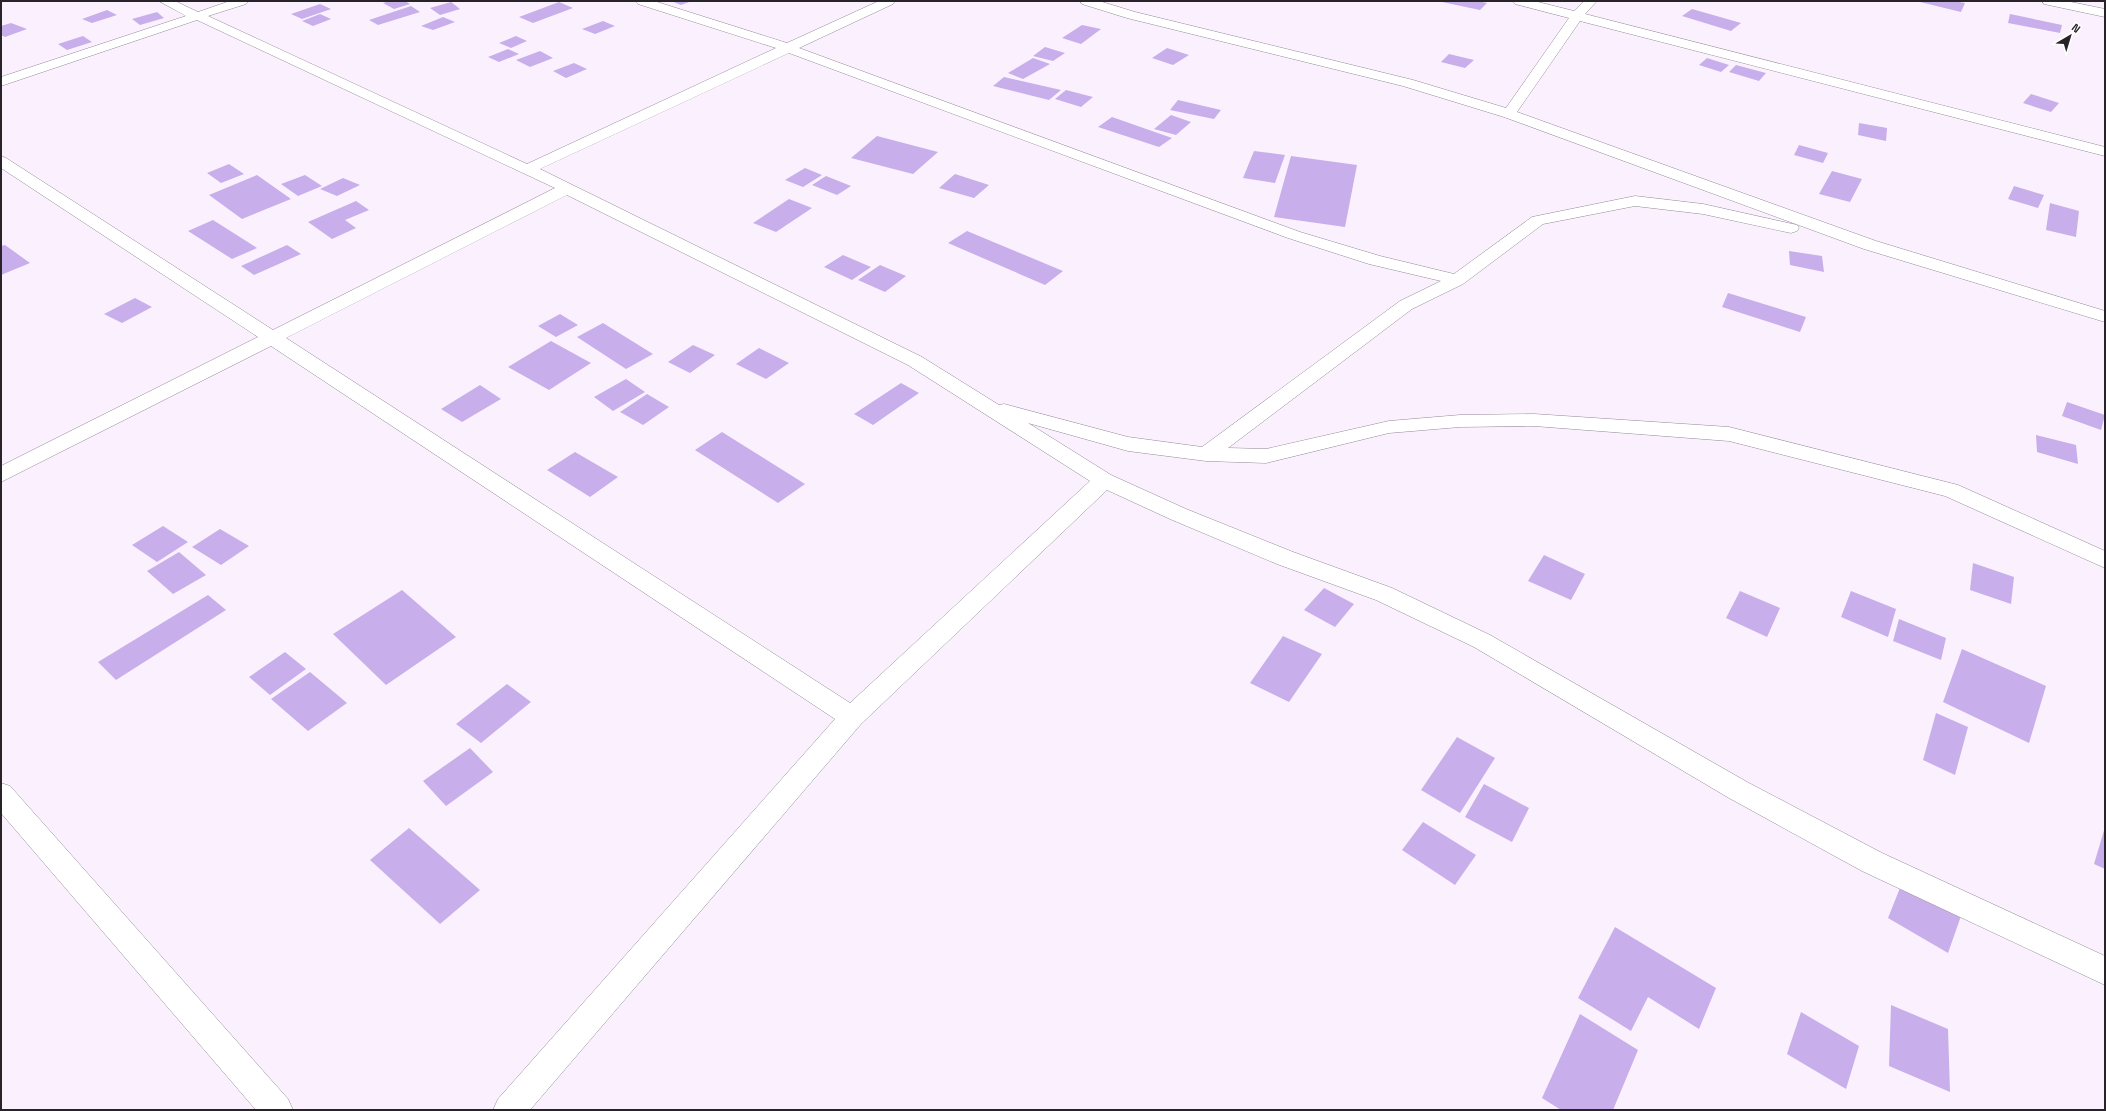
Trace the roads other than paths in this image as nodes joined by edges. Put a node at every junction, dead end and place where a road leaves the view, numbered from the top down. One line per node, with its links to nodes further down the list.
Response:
1 (165, 1): 10 (street)
2 (242, 1): 10 (street)
3 (642, 1): 12 (street)
4 (889, 1): 12 (street)
5 (1086, 1): 14 (street)
6 (1519, 1): 11 (street)
7 (1591, 1): 11 (street)
8 (2048, 1): 9 (street)
9 (2105, 13)
10 (198, 16): 13 (street); 17 (street)
11 (1577, 16): 14 (street); 15 (street)
12 (788, 48): 17 (street); 20 (street)
13 (1, 82)
14 (1509, 114): 19 (street)
15 (2105, 152)
16 (1, 161): 22 (street)
17 (528, 169): 18 (street)
18 (566, 189): 22 (street); 23 (street)
19 (1870, 245): 20 (street); 21 (street)
20 (1457, 280): 24 (street)
21 (2105, 317)
22 (271, 338): 25 (street); 28 (street)
23 (984, 405): 24 (street); 26 (street)
24 (1206, 454): 27 (street)
25 (1, 475)
26 (1104, 480): 28 (street); 30 (street)
27 (2105, 560)
28 (852, 717): 32 (street)
29 (1, 794): 31 (street)
30 (2105, 971)
31 (277, 1110)
32 (509, 1110)

